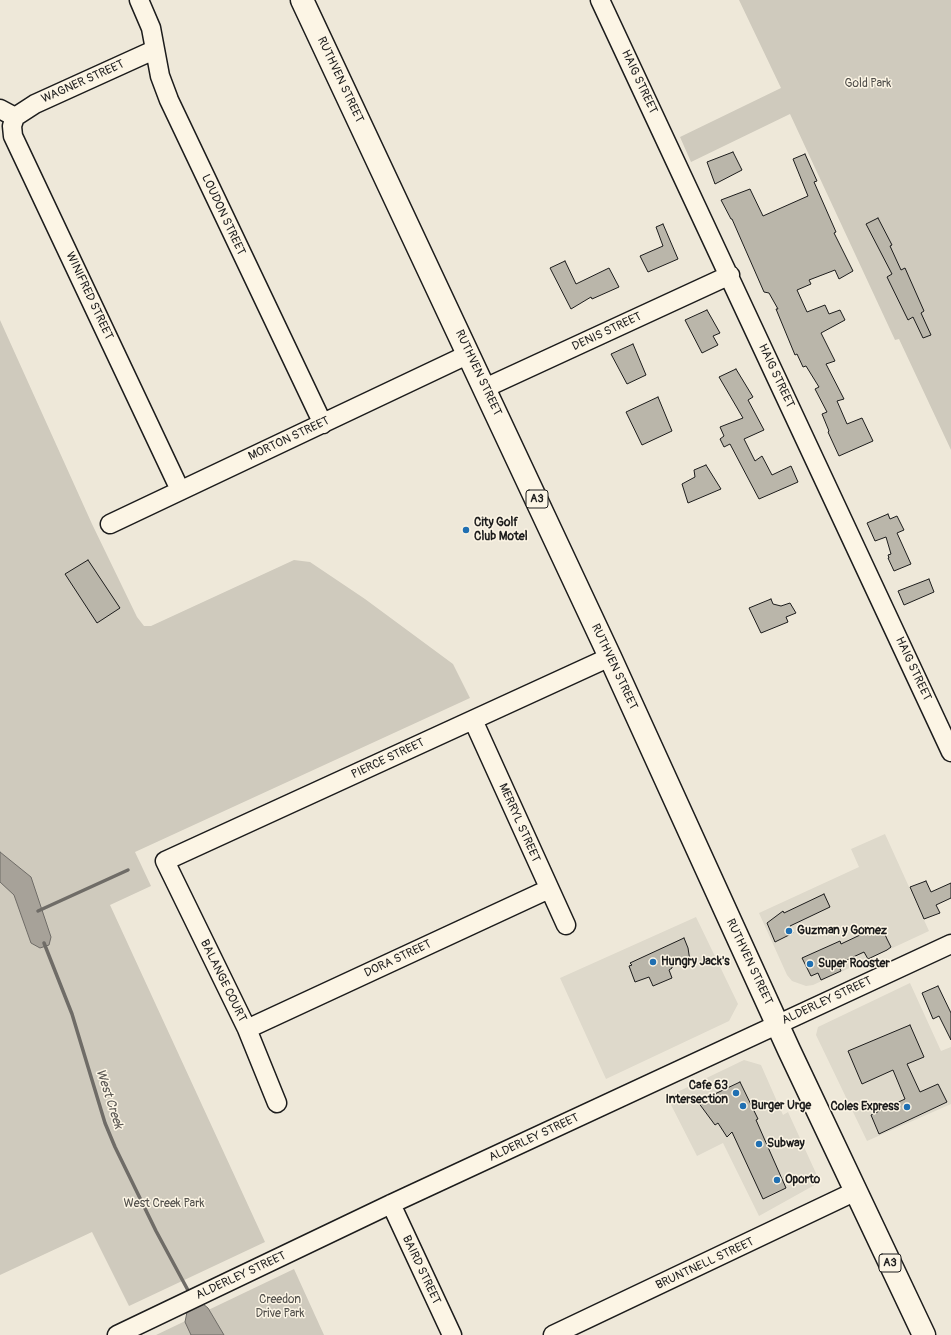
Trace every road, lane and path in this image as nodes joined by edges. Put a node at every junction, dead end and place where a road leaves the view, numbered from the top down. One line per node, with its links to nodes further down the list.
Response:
1 (139, 0): 4 (street, LOUDON STREET)
2 (302, 0): 7 (highway, RUTHVEN STREET / A3)
3 (600, 0): 6 (street, HAIG STREET)
4 (154, 50): 5 (street, WAGNER STREET); 9 (street, LOUDON STREET)
5 (8, 113): 10 (street, WINIFRED STREET)
6 (730, 275): 8 (street, DENIS STREET); 14 (street, HAIG STREET)
7 (469, 354): 8 (highway, RUTHVEN STREET / A3); 9 (street, MORTON STREET)
8 (485, 388): 12 (highway, RUTHVEN STREET / A3)
9 (323, 424): 10 (street, MORTON STREET)
10 (180, 490): 11 (street, MORTON STREET)
11 (110, 524)
12 (610, 657): 13 (street, PIERCE STREET); 19 (highway, RUTHVEN STREET / A3)
13 (473, 720): 15 (street, PIERCE STREET); 16 (street, MERRYL STREET)
14 (951, 752)
15 (165, 861): 20 (street, BALANGE COURT)
16 (548, 889): 17 (street, MERRYL STREET); 20 (street, DORA STREET)
17 (566, 925)
18 (951, 944): 19 (street, ALDERLEY STREET)
19 (778, 1024): 22 (highway, RUTHVEN STREET / A3); 23 (street, ALDERLEY STREET)
20 (246, 1029): 21 (street, BALANGE COURT)
21 (277, 1103)
22 (856, 1191): 26 (street, BRUNTNELL STREET); 27 (highway, RUTHVEN STREET / A3)
23 (391, 1204): 24 (street, ALDERLEY STREET); 25 (street, BAIRD STREET)
24 (117, 1335)
25 (452, 1335)
26 (553, 1335)
27 (924, 1335)

